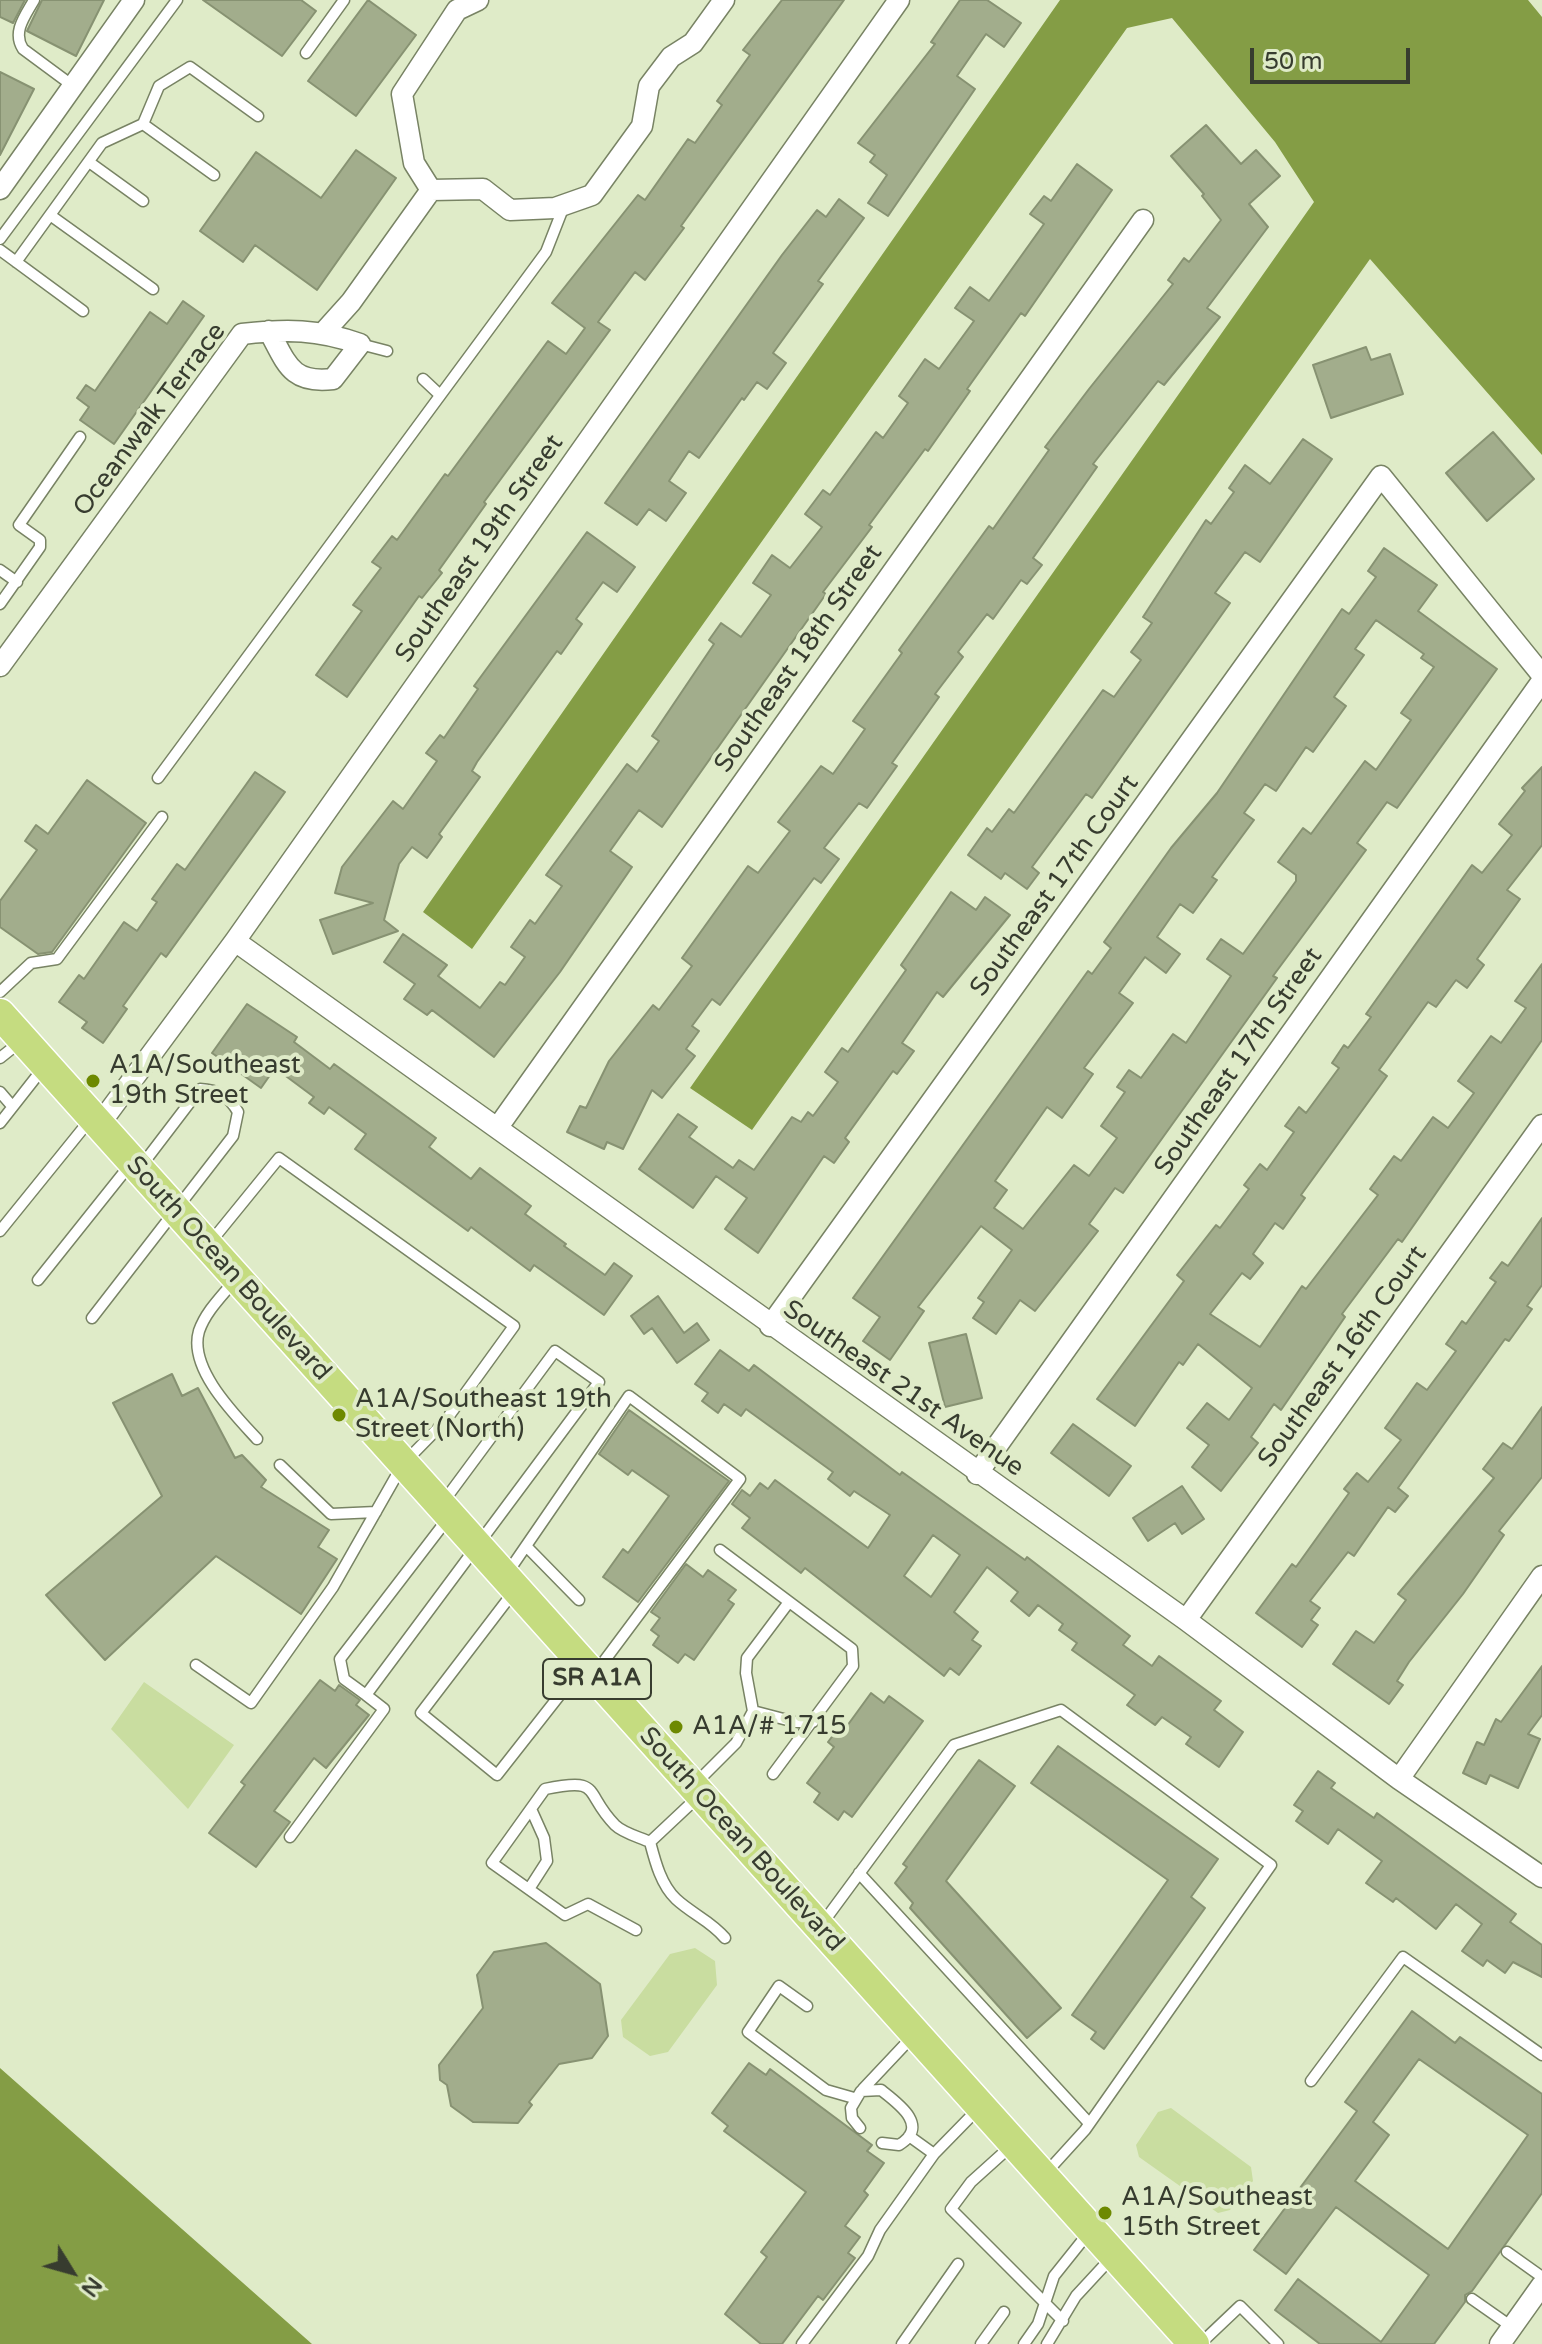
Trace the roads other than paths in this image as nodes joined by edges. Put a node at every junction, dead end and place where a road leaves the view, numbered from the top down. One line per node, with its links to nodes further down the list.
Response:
1 (34, 0): 9 (lane)
2 (134, 0): 9 (street)
3 (177, 0): 20 (lane)
4 (344, 0): 8 (lane)
5 (478, 0): 15 (street)
6 (724, 0): 17 (street)
7 (899, 0): 39 (street, Southeast 19th Street)
8 (306, 53)
9 (73, 86): 14 (street)
10 (258, 116): 11 (lane)
11 (143, 124): 12 (lane); 13 (lane)
12 (89, 162): 16 (lane); 18 (lane)
13 (214, 175)
14 (0, 189)
15 (431, 190): 17 (street); 26 (street)
16 (143, 201)
17 (565, 204): 30 (lane)
18 (50, 215): 22 (lane); 23 (lane)
19 (1143, 220): 49 (street, Southeast 18th Street)
20 (0, 239)
21 (0, 250): 22 (lane)
22 (16, 262): 24 (lane)
23 (153, 289)
24 (83, 311)
25 (269, 331): 26 (street, Oceanwalk Terrace); 27 (street); 35 (street, Oceanwalk Terrace)
26 (324, 332): 27 (street, Oceanwalk Terrace)
27 (360, 344): 28 (lane)
28 (387, 351)
29 (423, 379): 30 (lane)
30 (440, 395): 37 (lane)
31 (80, 437): 33 (lane)
32 (0, 571): 33 (lane)
33 (17, 582): 34 (lane)
34 (0, 604)
35 (0, 666)
36 (1542, 678): 57 (street, Southeast 17th Court); 61 (street, Southeast 17th Street)
37 (158, 778)
38 (162, 817): 40 (lane)
39 (235, 941): 46 (street, Southeast 19th Street); 49 (street, Southeast 21st Avenue)
40 (0, 992)
41 (0, 1014): 42 (main road, South Ocean Boulevard / SR A1A)
42 (11, 1049): 43 (main road, South Ocean Boulevard / SR A1A)
43 (46, 1065): 45 (lane); 46 (main road, South Ocean Boulevard / SR A1A)
44 (0, 1092): 45 (lane)
45 (12, 1106): 47 (lane)
46 (96, 1121): 50 (main road, South Ocean Boulevard / SR A1A); 52 (lane)
47 (0, 1123)
48 (1542, 1125): 71 (street, Southeast 16th Court)
49 (498, 1127): 57 (street, Southeast 21st Avenue)
50 (136, 1166): 51 (main road, South Ocean Boulevard / SR A1A); 51 (lane); 55 (lane)
51 (176, 1210): 53 (main road, South Ocean Boulevard / SR A1A); 56 (lane)
52 (0, 1231)
53 (208, 1246): 54 (main road, South Ocean Boulevard / SR A1A); 59 (lane)
54 (237, 1278): 58 (lane); 59 (main road, South Ocean Boulevard / SR A1A)
55 (38, 1280)
56 (92, 1318)
57 (770, 1326): 61 (street, Southeast 21st Avenue)
58 (257, 1439)
59 (403, 1464): 62 (main road, South Ocean Boulevard / SR A1A); 63 (lane)
60 (280, 1465): 63 (lane)
61 (977, 1474): 71 (street, Southeast 21st Avenue)
62 (446, 1511): 65 (main road, South Ocean Boulevard / SR A1A); 65 (lane); 74 (lane)
63 (376, 1512): 72 (lane)
64 (526, 1546): 68 (lane); 69 (lane); 73 (lane)
65 (478, 1547): 68 (main road, South Ocean Boulevard / SR A1A); 74 (lane)
66 (720, 1550): 70 (lane)
67 (1542, 1576): 78 (street)
68 (510, 1582): 73 (main road, South Ocean Boulevard / SR A1A); 73 (lane)
69 (579, 1600)
70 (789, 1602): 75 (lane); 76 (lane)
71 (1186, 1620): 78 (street, Southeast 21st Avenue)
72 (196, 1665)
73 (588, 1670): 79 (main road, South Ocean Boulevard / SR A1A)
74 (366, 1695): 81 (lane)
75 (753, 1711): 76 (lane); 79 (lane)
76 (813, 1722): 77 (lane)
77 (773, 1774)
78 (1399, 1779): 84 (street, Southeast 21st Avenue)
79 (697, 1790): 82 (lane); 86 (main road, South Ocean Boulevard / SR A1A)
80 (531, 1809): 82 (lane); 85 (lane); 85 (lane)
81 (290, 1837)
82 (650, 1842): 88 (lane)
83 (859, 1873): 86 (lane); 95 (lane); 95 (lane)
84 (1542, 1877)
85 (529, 1889): 87 (lane)
86 (820, 1927): 90 (main road, South Ocean Boulevard / SR A1A)
87 (636, 1930)
88 (725, 1938)
89 (807, 2006): 93 (lane)
90 (915, 2034): 93 (lane); 94 (main road, South Ocean Boulevard / SR A1A)
91 (1542, 2055): 92 (lane)
92 (1311, 2081)
93 (858, 2094): 96 (lane); 97 (lane)
94 (981, 2107): 99 (main road, South Ocean Boulevard / SR A1A); 100 (lane)
95 (1088, 2122): 101 (lane)
96 (860, 2128)
97 (909, 2136): 98 (lane); 100 (lane)
98 (882, 2143)
99 (1014, 2143): 101 (main road, South Ocean Boulevard / SR A1A); 109 (lane)
100 (934, 2154): 113 (lane)
101 (1043, 2176): 102 (main road, South Ocean Boulevard / SR A1A)
102 (1091, 2230): 104 (main road, South Ocean Boulevard / SR A1A); 109 (lane)
103 (1507, 2252): 106 (lane)
104 (1114, 2255): 111 (lane); 118 (main road, South Ocean Boulevard / SR A1A)
105 (958, 2264): 114 (lane)
106 (1542, 2277)
107 (1542, 2285): 112 (street)
108 (1472, 2299): 112 (lane)
109 (1045, 2304): 111 (lane); 116 (lane)
110 (1004, 2312): 115 (lane)
111 (1063, 2321): 117 (lane)
112 (1512, 2327): 121 (street)
113 (802, 2344)
114 (902, 2344)
115 (981, 2344)
116 (1024, 2344)
117 (1047, 2344)
118 (1194, 2344)
119 (1200, 2344): 120 (lane)
120 (1278, 2344)
121 (1500, 2344)

